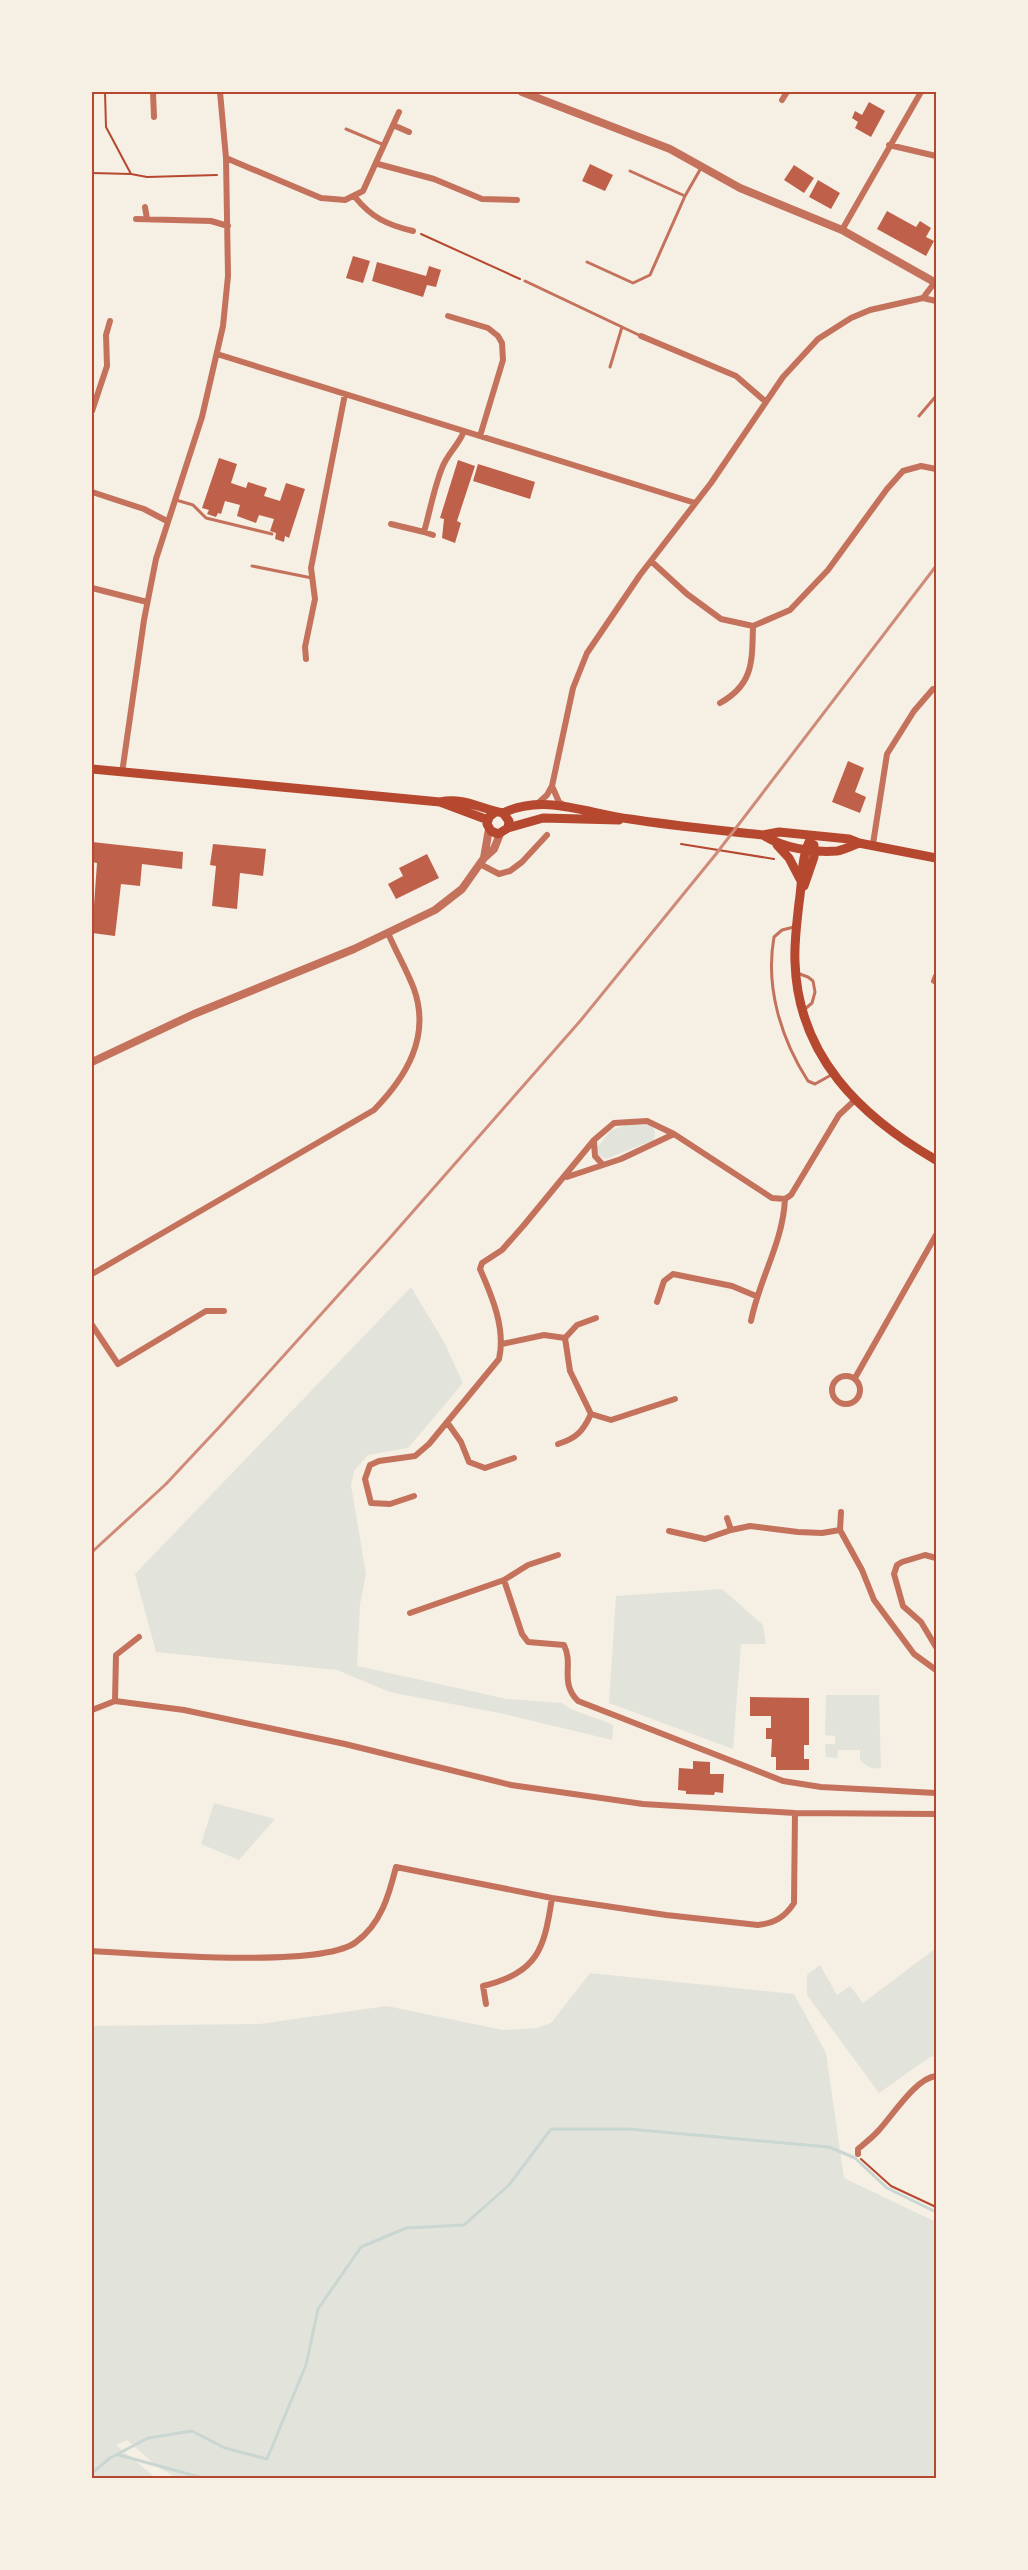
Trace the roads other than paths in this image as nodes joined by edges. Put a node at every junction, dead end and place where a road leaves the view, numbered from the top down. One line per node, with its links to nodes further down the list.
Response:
1 (153, 92): 8 (street)
2 (220, 92): 15 (street)
3 (523, 92): 17 (street)
4 (787, 92): 6 (street)
5 (921, 92): 13 (street)
6 (782, 100)
7 (399, 112): 9 (street)
8 (154, 117)
9 (393, 125): 11 (street); 12 (street)
10 (346, 129): 12 (lane)
11 (409, 132)
12 (385, 145): 16 (street)
13 (889, 145): 14 (street); 26 (street)
14 (936, 156)
15 (226, 158): 20 (street); 25 (street)
16 (378, 164): 20 (street); 21 (street)
17 (702, 166): 19 (lane); 26 (street)
18 (630, 171): 19 (lane)
19 (685, 196): 28 (lane)
20 (355, 197): 27 (street)
21 (517, 200)
22 (146, 207): 24 (street)
23 (136, 219): 24 (street)
24 (147, 219): 25 (street)
25 (228, 225): 39 (street)
26 (842, 230): 30 (street)
27 (413, 231)
28 (587, 262)
29 (525, 281): 37 (lane)
30 (936, 283): 31 (street)
31 (923, 298): 32 (street); 43 (street)
32 (936, 301)
33 (461, 309): 35 (street)
34 (448, 316): 35 (street)
35 (458, 319): 47 (street)
36 (110, 321): 44 (street)
37 (622, 327): 38 (lane); 40 (lane)
38 (641, 336): 43 (street)
39 (217, 354): 41 (street); 50 (street)
40 (610, 367)
41 (345, 394): 46 (street); 59 (street)
42 (936, 396): 45 (lane)
43 (766, 402): 51 (street)
44 (92, 411)
45 (919, 416)
46 (464, 431): 47 (street); 54 (street)
47 (480, 436): 51 (street)
48 (936, 469): 62 (street)
49 (92, 492): 52 (street)
50 (174, 499): 52 (street); 55 (lane)
51 (695, 503): 57 (street)
52 (167, 521): 61 (street)
53 (391, 524): 54 (street)
54 (424, 532): 56 (street)
55 (272, 534)
56 (434, 535)
57 (651, 561): 62 (street); 68 (street)
58 (252, 566): 59 (lane)
59 (312, 578): 63 (street)
60 (92, 588): 61 (street)
61 (147, 602): 67 (street)
62 (753, 626): 65 (street)
63 (306, 659)
64 (936, 689): 79 (street)
65 (720, 703)
66 (92, 769): 67 (main road)
67 (122, 773): 71 (main road)
68 (552, 786): 69 (street); 70 (street)
69 (536, 806): 70 (main road); 71 (main road)
70 (565, 806): 72 (main road)
71 (494, 819): 73 (main road); 73 (main road); 82 (street)
72 (627, 819): 73 (main road); 75 (main road)
73 (504, 831): 82 (street)
74 (547, 835): 82 (street)
75 (763, 835): 76 (main road); 78 (main road)
76 (812, 836): 77 (main road); 80 (main road)
77 (859, 843): 79 (main road); 80 (main road)
78 (777, 844): 80 (main road); 83 (main road)
79 (873, 844): 81 (main road)
80 (810, 849): 83 (main road); 84 (main road)
81 (936, 858)
82 (482, 861): 86 (street)
83 (801, 881): 84 (main road)
84 (800, 895): 85 (main road)
85 (796, 926): 87 (main road); 90 (lane)
86 (388, 933): 89 (street); 99 (street)
87 (795, 973): 88 (main road); 88 (lane)
88 (802, 1010): 90 (main road)
89 (92, 1062)
90 (833, 1074): 91 (main road)
91 (855, 1100): 94 (main road); 97 (street)
92 (674, 1134): 93 (street); 95 (street); 97 (street)
93 (594, 1140): 95 (street); 96 (street)
94 (936, 1160)
95 (603, 1165): 96 (street)
96 (566, 1177): 107 (street)
97 (785, 1199): 100 (street)
98 (936, 1235): 108 (street)
99 (92, 1274)
100 (756, 1296): 101 (street); 104 (street)
101 (657, 1302)
102 (224, 1311): 105 (street)
103 (596, 1318): 106 (street)
104 (751, 1321)
105 (92, 1325)
106 (565, 1338): 107 (street); 110 (street)
107 (502, 1344): 111 (street)
108 (855, 1378): 108 (street)
109 (675, 1399): 110 (street)
110 (591, 1414): 112 (street)
111 (447, 1422): 113 (street); 114 (street)
112 (558, 1444)
113 (514, 1458)
114 (414, 1496)
115 (841, 1512): 118 (street)
116 (727, 1518): 117 (street)
117 (731, 1530): 118 (street); 119 (street)
118 (840, 1530): 126 (street)
119 (669, 1532)
120 (558, 1555): 122 (street)
121 (936, 1558): 125 (street)
122 (504, 1580): 123 (street); 129 (street)
123 (410, 1613)
124 (139, 1637): 127 (street)
125 (936, 1647)
126 (936, 1670)
127 (116, 1701): 128 (street); 130 (street)
128 (92, 1710)
129 (936, 1793)
130 (795, 1813): 131 (street); 132 (street)
131 (936, 1814)
132 (552, 1898): 133 (street); 134 (street)
133 (92, 1951)
134 (486, 2004)
135 (936, 2076): 136 (street)
136 (857, 2153)

